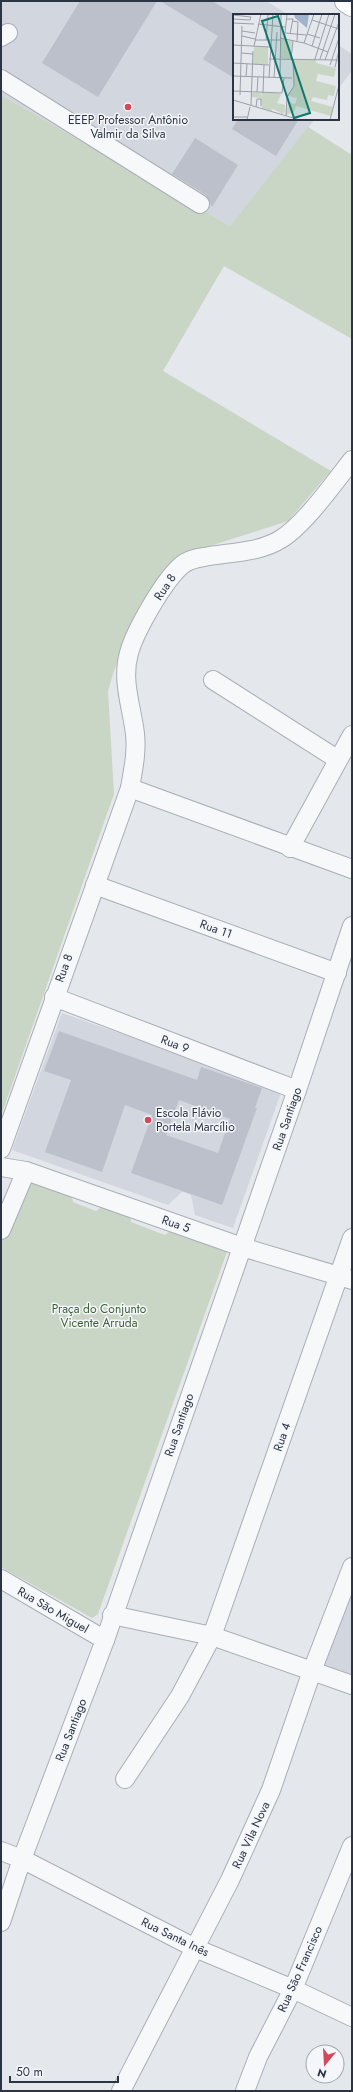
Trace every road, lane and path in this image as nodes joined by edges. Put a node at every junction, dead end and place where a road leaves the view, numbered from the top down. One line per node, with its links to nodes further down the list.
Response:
1 (346, 1): 2 (main road)
2 (352, 5)
3 (1, 79): 4 (street)
4 (200, 204)
5 (352, 460): 9 (street, Rua 8)
6 (213, 680): 8 (street)
7 (352, 735): 8 (street)
8 (338, 759): 10 (street)
9 (130, 788): 10 (street); 12 (street, Rua 8)
10 (290, 848): 11 (street)
11 (352, 869)
12 (95, 886): 14 (street, Rua 11); 15 (street, Rua 8)
13 (352, 926): 14 (street, Rua Santiago)
14 (337, 973): 16 (street, Rua Santiago)
15 (54, 997): 16 (street, Rua 9); 17 (street, Rua 8)
16 (297, 1090): 22 (street, Rua Santiago)
17 (1, 1149)
18 (1, 1167): 19 (street, Rua 5)
19 (26, 1171): 20 (street); 22 (street, Rua 5)
20 (1, 1230)
21 (352, 1238): 23 (street, Rua 4)
22 (242, 1247): 23 (street, Rua 5); 26 (street, Rua Santiago)
23 (345, 1278): 27 (street, Rua 4)
24 (352, 1567): 29 (street, Rua Vila Nova)
25 (1, 1579): 28 (street, Rua São Miguel)
26 (112, 1615): 27 (street); 28 (street, Rua Santiago)
27 (212, 1636): 29 (street); 31 (street, Rua 4)
28 (105, 1640): 34 (street, Rua Santiago)
29 (312, 1671): 30 (street); 36 (street, Rua Vila Nova)
30 (352, 1685)
31 (125, 1779)
32 (352, 1846): 37 (street, Rua São Francisco)
33 (1, 1851): 34 (street, Rua Santa Inês)
34 (22, 1859): 35 (street, Rua Santiago); 36 (street, Rua Santa Inês)
35 (1, 1922)
36 (195, 1948): 37 (street, Rua Santa Inês); 39 (street, Rua Vila Nova)
37 (294, 1989): 38 (street, Rua Santa Inês); 40 (street, Rua São Francisco)
38 (352, 2017)
39 (121, 2091)
40 (245, 2091)

